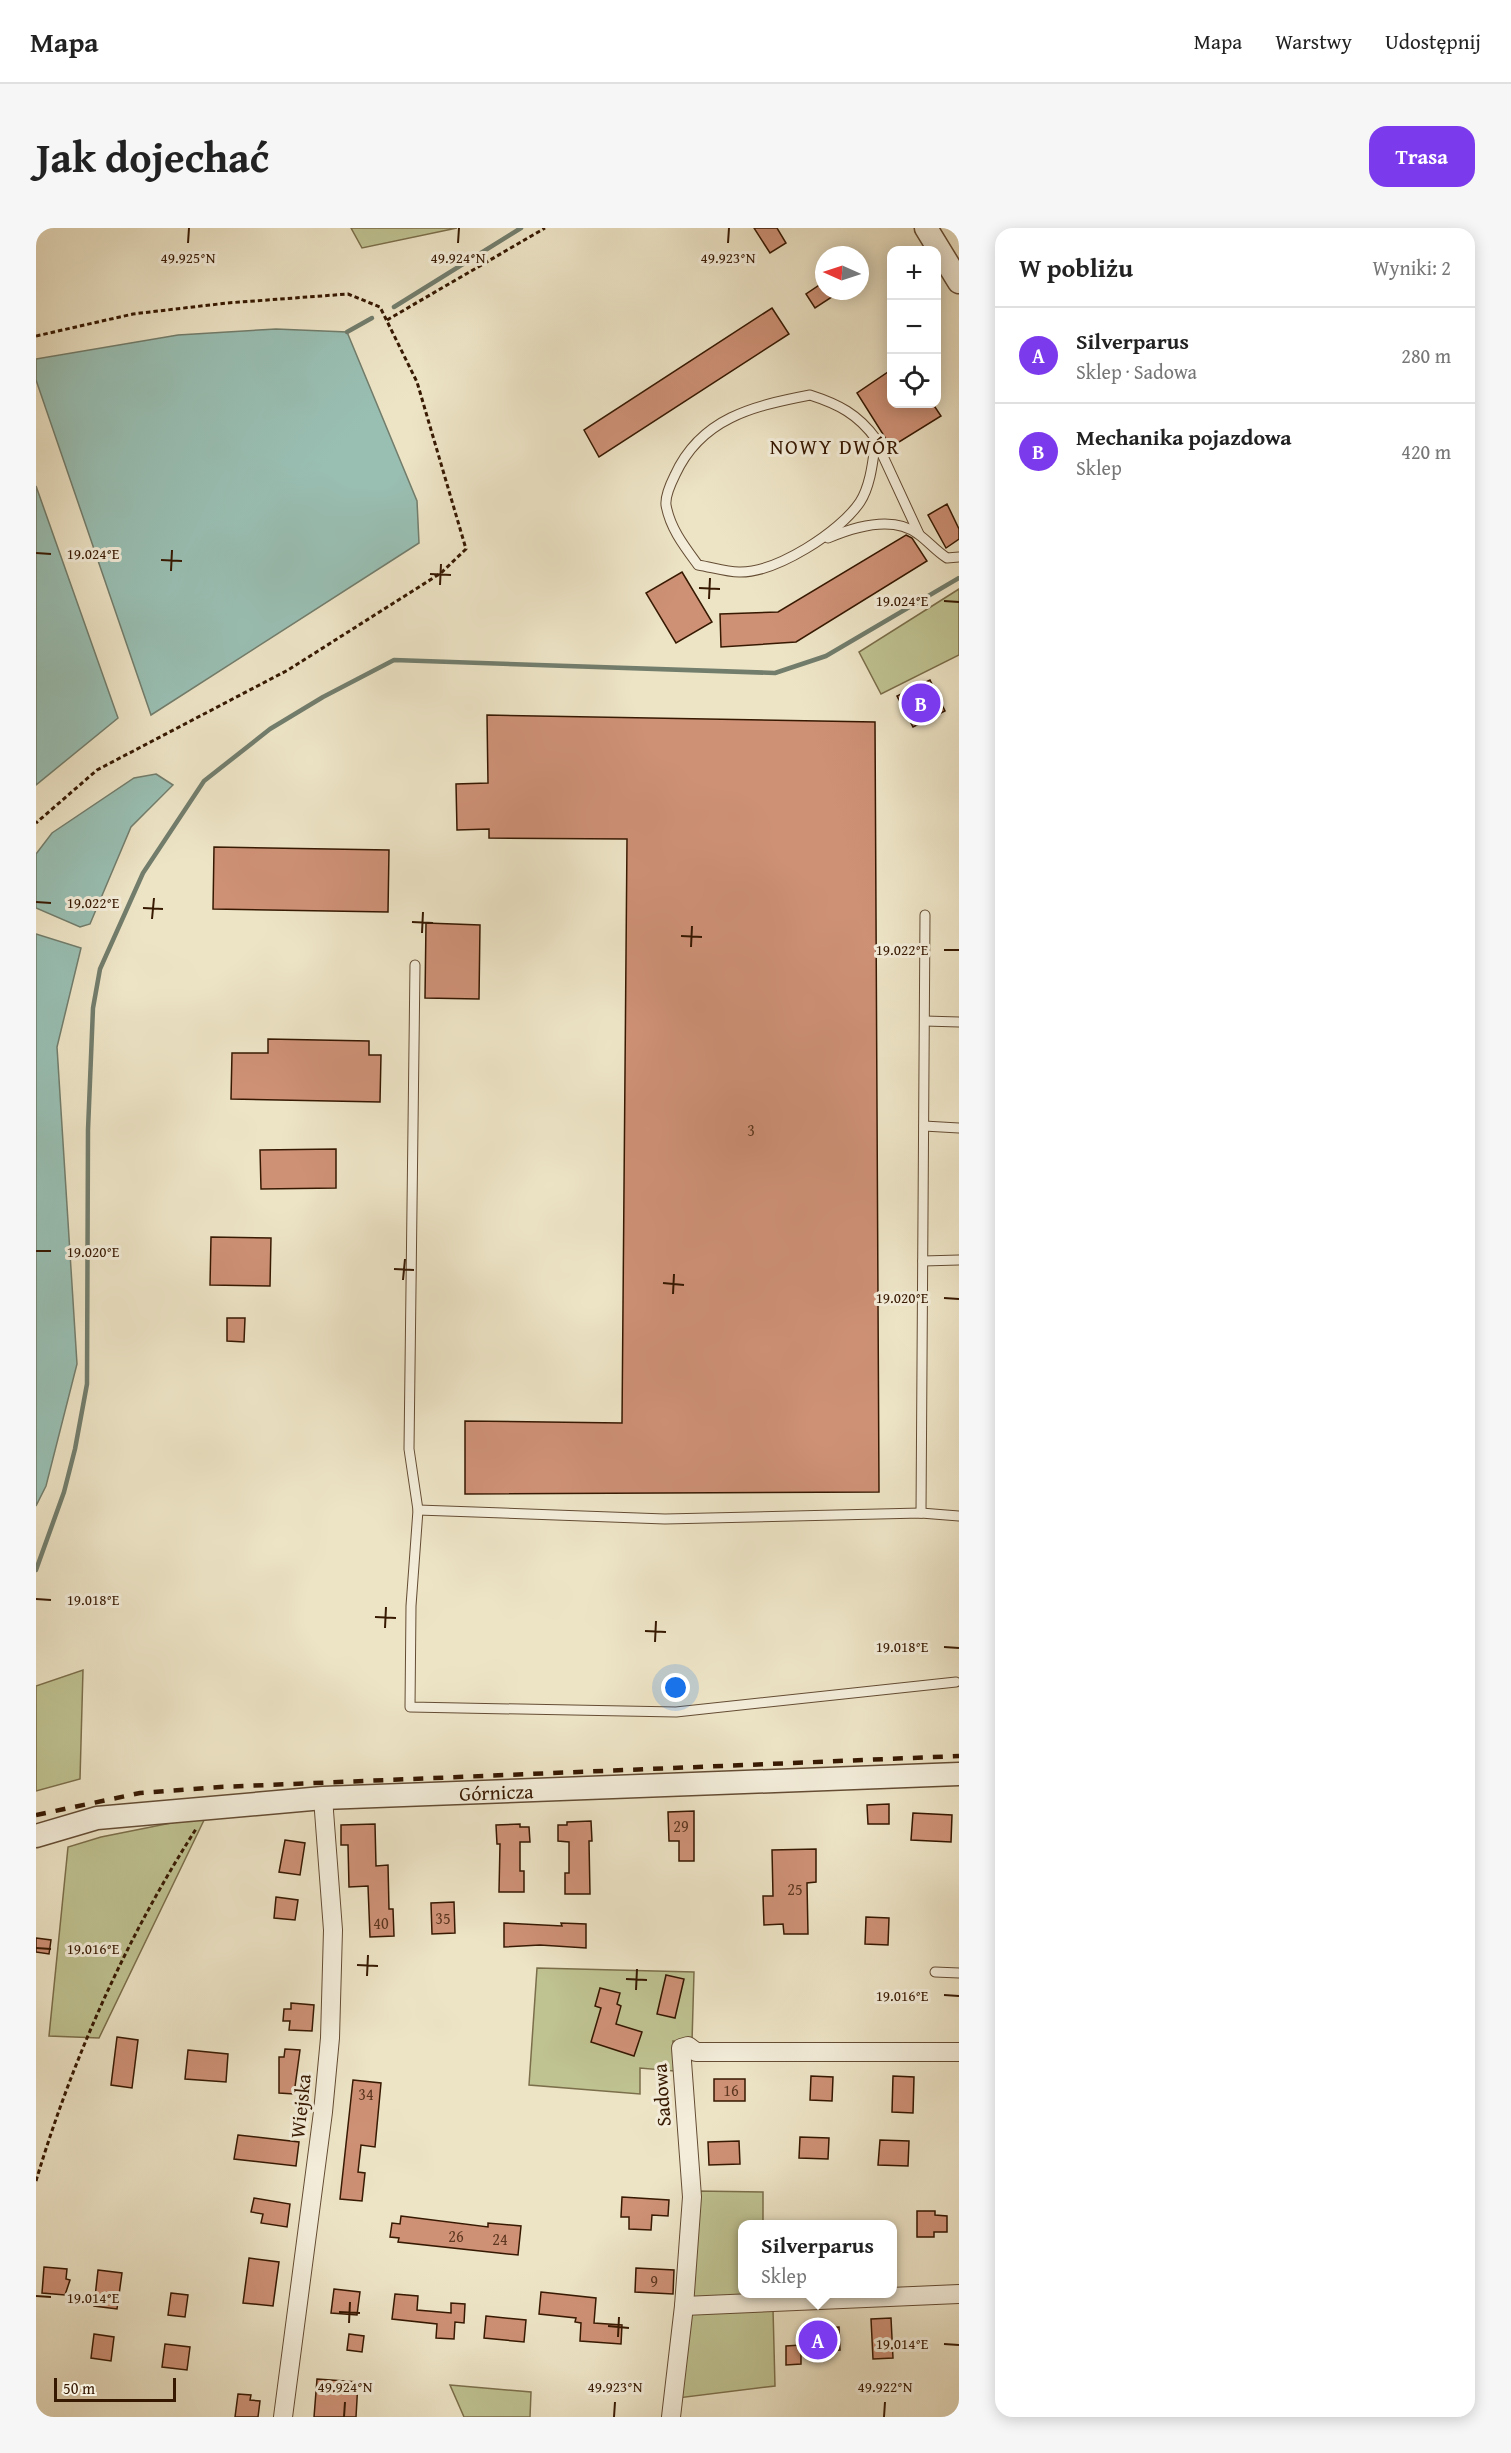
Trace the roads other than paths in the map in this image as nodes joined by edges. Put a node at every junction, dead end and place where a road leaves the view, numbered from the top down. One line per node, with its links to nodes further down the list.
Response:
1 (926, 228): 2 (street)
2 (959, 282)
3 (876, 440): 4 (lane); 5 (lane); 5 (lane)
4 (919, 534): 5 (lane); 6 (lane)
5 (820, 542)
6 (959, 557)
7 (925, 915): 9 (lane)
8 (415, 965): 15 (lane)
9 (925, 1021): 10 (lane); 11 (lane)
10 (959, 1022)
11 (924, 1126): 12 (lane); 14 (lane)
12 (959, 1128)
13 (959, 1260): 14 (lane)
14 (923, 1261): 16 (lane)
15 (418, 1510): 16 (lane); 18 (lane)
16 (921, 1514): 17 (lane)
17 (959, 1516)
18 (956, 1682)
19 (959, 1774): 20 (street, Górnicza)
20 (323, 1798): 21 (street, Górnicza); 29 (street, Wiejska)
21 (36, 1836)
22 (935, 1972): 23 (lane)
23 (959, 1973)
24 (959, 2052): 28 (street, Sadowa)
25 (959, 2294): 26 (street)
26 (897, 2297)
27 (867, 2298): 28 (street)
28 (684, 2306): 30 (street, Sadowa)
29 (283, 2417)
30 (671, 2417)

